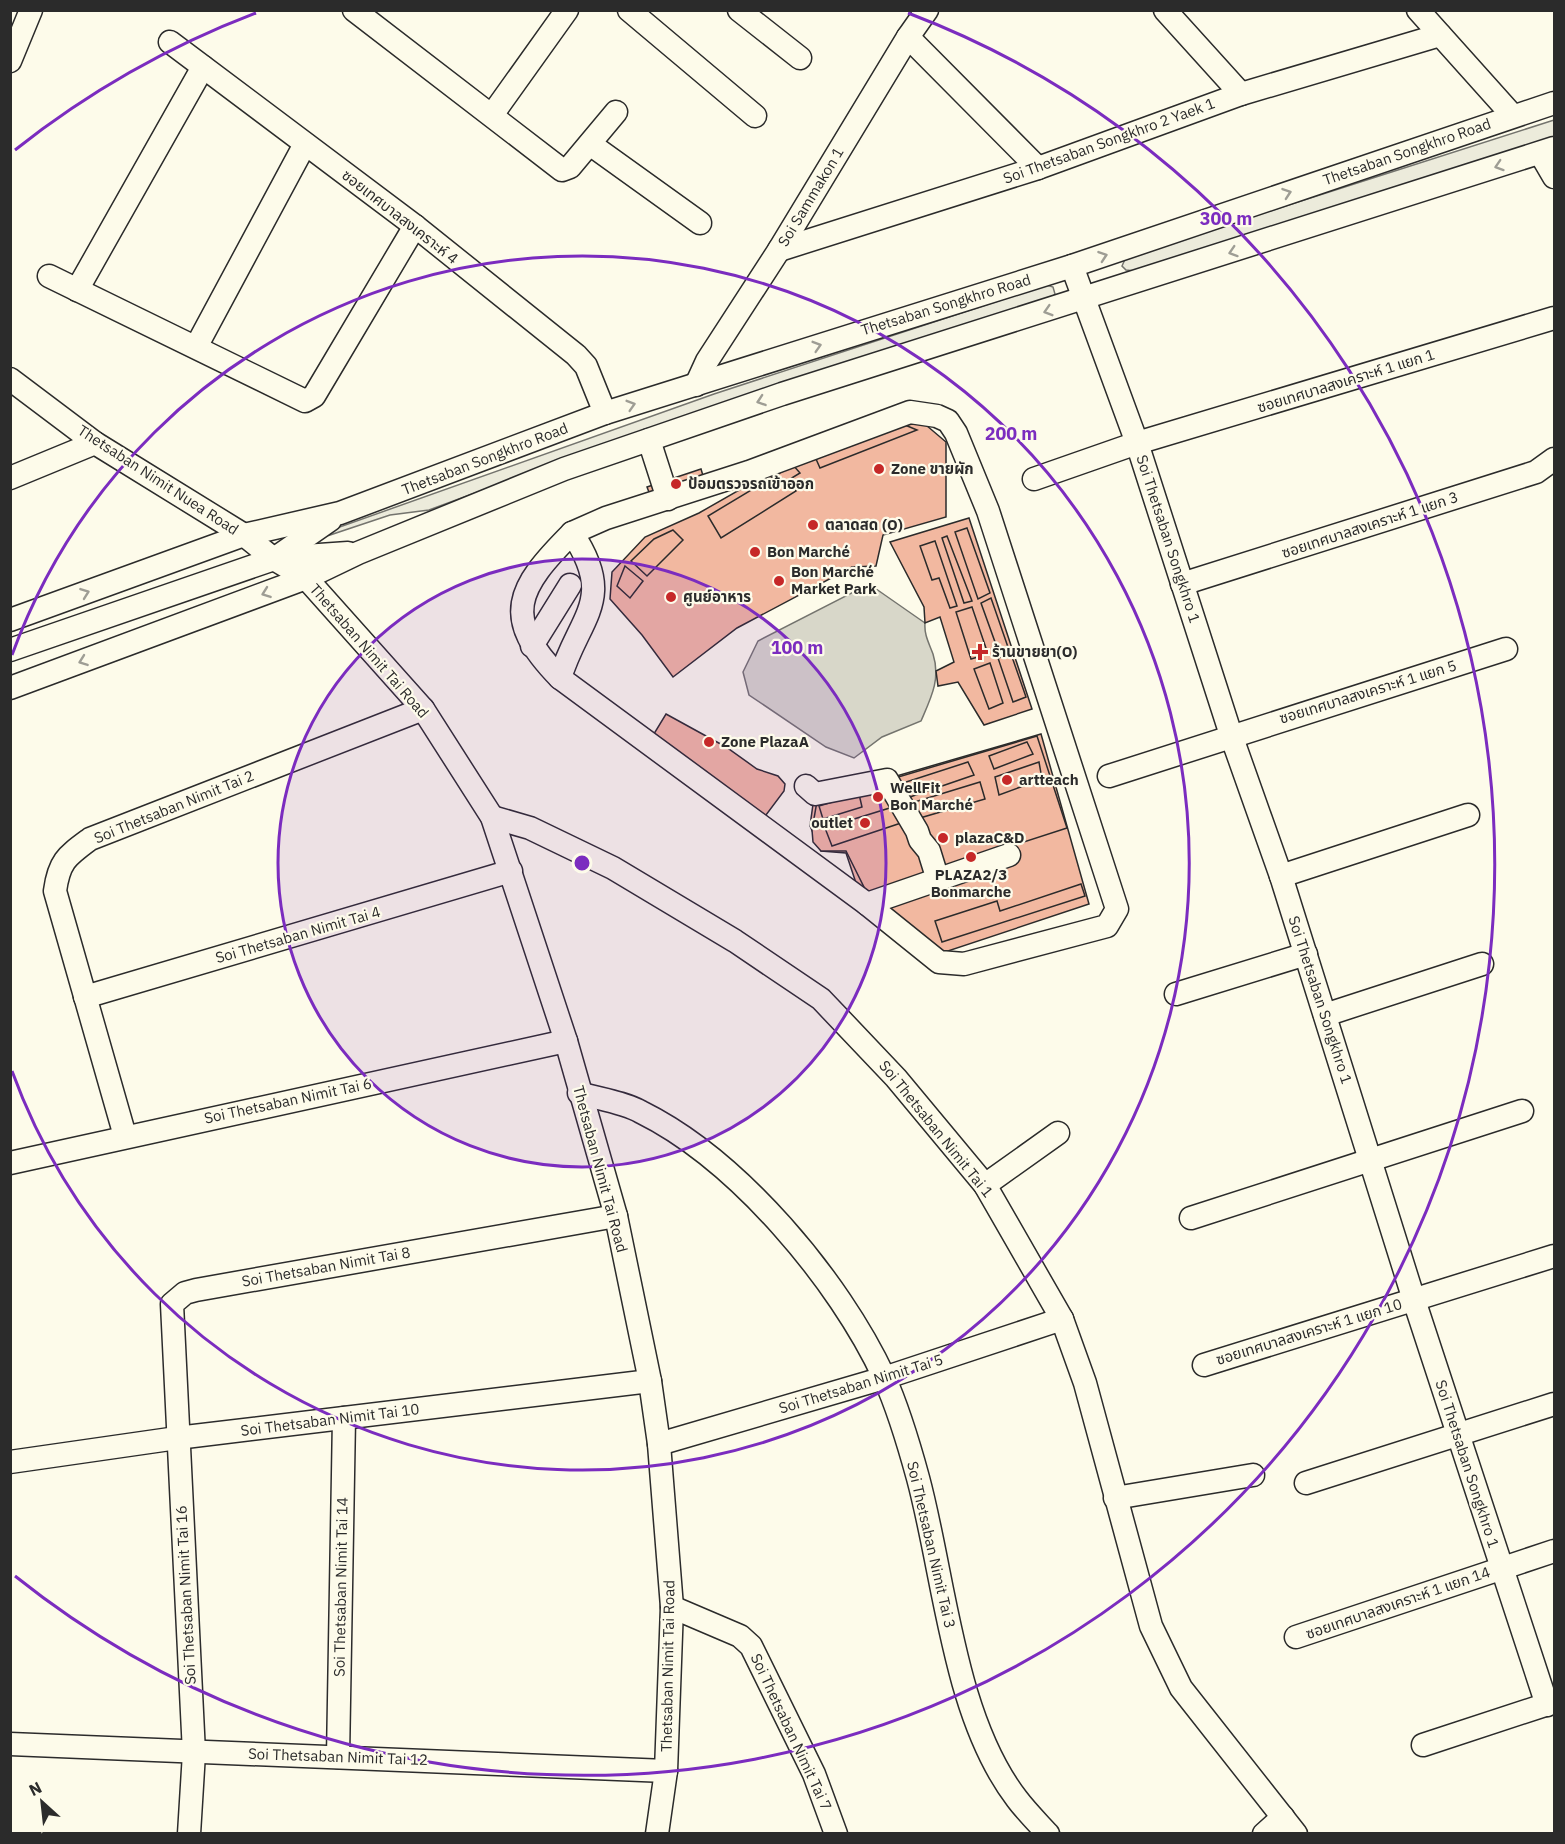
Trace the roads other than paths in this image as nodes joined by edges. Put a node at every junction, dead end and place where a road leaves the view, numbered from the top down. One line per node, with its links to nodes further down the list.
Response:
1 (31, 10): 13 (street)
2 (354, 10): 18 (street)
3 (567, 10): 18 (street)
4 (629, 10): 19 (street)
5 (739, 10): 12 (street)
6 (927, 10): 10 (street, Soi Sammakon 1)
7 (1165, 10): 15 (street)
8 (1418, 10): 9 (street)
9 (1440, 35): 15 (street, Soi Thetsaban Songkhro 2 Yaek 1); 20 (street)
10 (908, 37): 24 (street); 28 (street, Soi Sammakon 1)
11 (170, 42): 14 (street, ซอยเทศบาลสงเคราะห์ 4)
12 (800, 58)
13 (10, 61)
14 (203, 67): 21 (street, ซอยเทศบาลสงเคราะห์ 4); 31 (street)
15 (1242, 94): 24 (street, Soi Thetsaban Songkhro 2 Yaek 1)
16 (1554, 103): 20 (street, Thetsaban Songkhro Road)
17 (616, 112): 22 (street)
18 (492, 115): 22 (street)
19 (755, 116)
20 (1513, 116): 29 (street, Thetsaban Songkhro Road, one-way to 20)
21 (305, 144): 27 (street, ซอยเทศบาลสงเคราะห์ 4); 34 (street)
22 (590, 144): 26 (street)
23 (1547, 150): 25 (street); 32 (street, Thetsaban Songkhro Road, one-way to 32)
24 (1038, 168): 28 (street, Soi Thetsaban Songkhro 2 Yaek 1)
25 (1554, 177)
26 (700, 223)
27 (415, 226): 34 (street); 37 (street, ซอยเทศบาลสงเคราะห์ 4)
28 (779, 250): 36 (street, Soi Sammakon 1)
29 (1072, 266): 32 (street, Soi Thetsaban Songkhro 1); 36 (street, Thetsaban Songkhro Road, one-way to 29)
30 (49, 276): 31 (street)
31 (77, 290): 34 (street)
32 (1084, 300): 38 (street, Thetsaban Songkhro Road, one-way to 38); 40 (street, Soi Thetsaban Songkhro 1)
33 (1554, 318): 40 (street, ซอยเทศบาลสงเคราะห์ 1 แยก 1)
34 (196, 347)
35 (10, 379): 39 (street, Thetsaban Nimit Nuea Road)
36 (696, 385): 37 (street, Thetsaban Songkhro Road, one-way to 36)
37 (605, 413): 45 (street, Thetsaban Songkhro Road)
38 (649, 440): 44 (street); 48 (street, Thetsaban Songkhro Road)
39 (96, 443): 42 (street); 47 (street, Thetsaban Nimit Nuea Road)
40 (1137, 443): 43 (street, ซอยเทศบาลสงเคราะห์ 1 แยก 1); 51 (street, Soi Thetsaban Songkhro 1)
41 (1554, 459): 51 (street, ซอยเทศบาลสงเคราะห์ 1 แยก 3)
42 (10, 478)
43 (1034, 479)
44 (668, 499): 46 (street); 69 (street)
45 (340, 513): 47 (street, Thetsaban Songkhro Road); 49 (street, Thetsaban Songkhro Road)
46 (572, 533): 54 (street); 57 (street)
47 (244, 535): 49 (street, Thetsaban Nimit Nuea Road); 53 (street, Thetsaban Songkhro Road, one-way to 47)
48 (358, 553): 49 (street, Thetsaban Songkhro Road); 50 (street, Thetsaban Songkhro Road)
49 (274, 558): 50 (street, Thetsaban Nimit Nuea Road); 56 (street, Thetsaban Songkhro Road)
50 (306, 578): 58 (street, Thetsaban Songkhro Road, one-way to 58); 59 (street, Thetsaban Nimit Tai Road)
51 (1182, 584): 60 (street, Soi Thetsaban Songkhro 1)
52 (570, 585): 54 (street)
53 (10, 620)
54 (532, 646): 57 (street)
55 (1506, 649): 60 (street, ซอยเทศบาลสงเคราะห์ 1 แยก 5)
56 (10, 650)
57 (560, 678): 69 (street)
58 (10, 688)
59 (423, 709): 64 (street, Thetsaban Nimit Tai Road); 73 (street, Soi Thetsaban Nimit Tai 2)
60 (1231, 735): 61 (street, ซอยเทศบาลสงเคราะห์ 1 แยก 5); 67 (street, Soi Thetsaban Songkhro 1)
61 (1109, 777)
62 (806, 786): 68 (street)
63 (1468, 815): 67 (street)
64 (492, 817): 66 (street, Thetsaban Nimit Tai Road); 82 (street, Soi Thetsaban Nimit Tai 1)
65 (1009, 855): 68 (street)
66 (511, 871): 73 (street, Soi Thetsaban Nimit Tai 4); 75 (street, Thetsaban Nimit Tai Road)
67 (1281, 876): 70 (street, Soi Thetsaban Songkhro 1)
68 (938, 880): 69 (street)
69 (867, 904)
70 (1306, 954): 72 (street); 74 (street, Soi Thetsaban Songkhro 1)
71 (1482, 964): 74 (street)
72 (1176, 994)
73 (85, 997): 79 (street, Soi Thetsaban Nimit Tai 2)
74 (1325, 1015): 80 (street, Soi Thetsaban Songkhro 1)
75 (566, 1041): 76 (street, Thetsaban Nimit Tai Road); 79 (street, Soi Thetsaban Nimit Tai 6)
76 (579, 1093): 83 (street, Thetsaban Nimit Tai Road); 89 (street, Soi Thetsaban Nimit Tai 3)
77 (1522, 1111): 80 (street)
78 (1058, 1133): 82 (street)
79 (124, 1136): 81 (street, Soi Thetsaban Nimit Tai 6)
80 (1371, 1159): 84 (street); 86 (street, Soi Thetsaban Songkhro 1)
81 (10, 1163)
82 (985, 1185): 87 (street, Soi Thetsaban Nimit Tai 1)
83 (616, 1216): 90 (street, Thetsaban Nimit Tai Road); 94 (street, Soi Thetsaban Nimit Tai 8)
84 (1191, 1218)
85 (1554, 1256): 86 (street, ซอยเทศบาลสงเคราะห์ 1 แยก 10)
86 (1414, 1300): 88 (street, ซอยเทศบาลสงเคราะห์ 1 แยก 10); 93 (street, Soi Thetsaban Songkhro 1)
87 (1062, 1318): 89 (street, Soi Thetsaban Nimit Tai 5); 99 (street, Soi Thetsaban Nimit Tai 1)
88 (1204, 1365)
89 (884, 1378): 95 (street, Soi Thetsaban Nimit Tai 5); 114 (street, Soi Thetsaban Nimit Tai 3)
90 (650, 1381): 92 (street, Soi Thetsaban Nimit Tai 10); 95 (street, Thetsaban Nimit Tai Road)
91 (1554, 1404): 93 (street)
92 (344, 1418): 94 (street, Soi Thetsaban Nimit Tai 10); 108 (street, Soi Thetsaban Nimit Tai 14)
93 (1458, 1433): 98 (street); 101 (street, Soi Thetsaban Songkhro 1)
94 (177, 1438): 96 (street, Soi Thetsaban Nimit Tai 10); 107 (street, Soi Thetsaban Nimit Tai 16)
95 (659, 1444): 102 (street, Thetsaban Nimit Tai Road)
96 (10, 1462)
97 (1253, 1474): 99 (street)
98 (1306, 1484)
99 (1115, 1498): 110 (street, Soi Thetsaban Nimit Tai 1)
100 (1554, 1551): 101 (street, ซอยเทศบาลสงเคราะห์ 1 แยก 14)
101 (1500, 1568): 103 (street, ซอยเทศบาลสงเคราะห์ 1 แยก 14); 104 (street, Soi Thetsaban Songkhro 1)
102 (672, 1607): 109 (street, Thetsaban Nimit Tai Road); 113 (street, Soi Thetsaban Nimit Tai 7)
103 (1296, 1637)
104 (1551, 1703): 106 (street)
105 (10, 1744): 107 (street, Soi Thetsaban Nimit Tai 12)
106 (1423, 1746)
107 (194, 1753): 108 (street, Soi Thetsaban Nimit Tai 12); 111 (street, Soi Thetsaban Nimit Tai 16)
108 (338, 1757): 109 (street, Soi Thetsaban Nimit Tai 12)
109 (666, 1771): 112 (street, Thetsaban Nimit Tai Road)
110 (1289, 1825): 115 (street)
111 (189, 1833)
112 (657, 1833)
113 (836, 1833)
114 (1048, 1833)
115 (1264, 1833)

